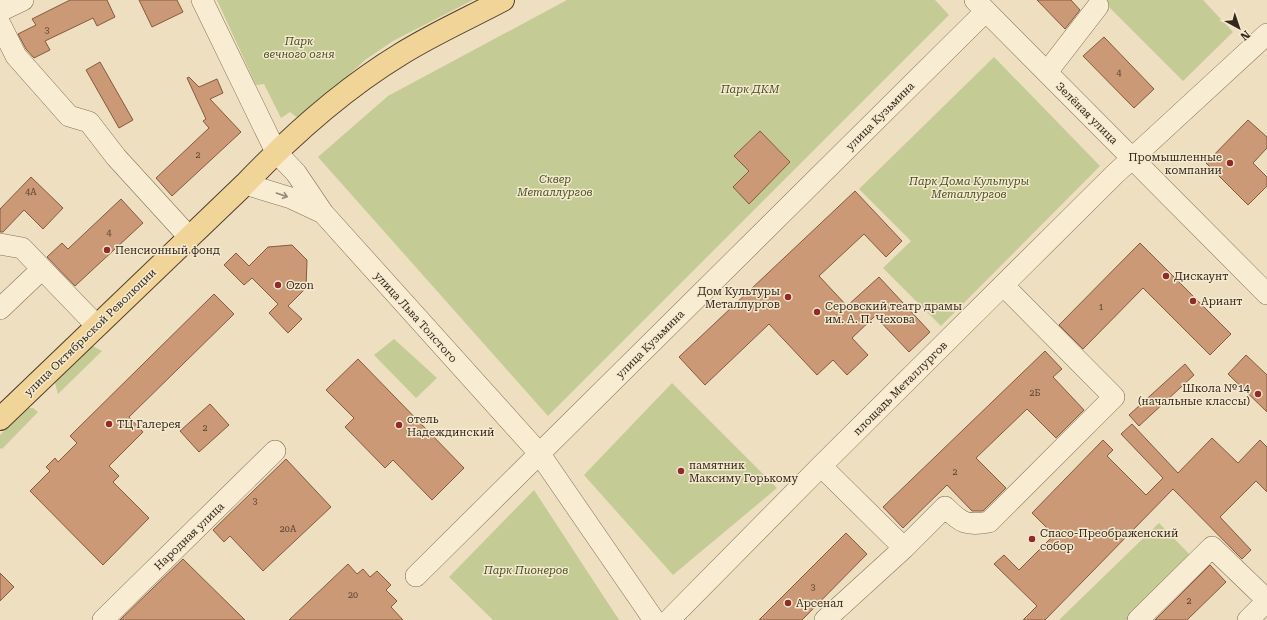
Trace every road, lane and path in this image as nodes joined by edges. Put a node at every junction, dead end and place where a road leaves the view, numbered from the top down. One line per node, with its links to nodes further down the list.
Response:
1 (23, 0): 6 (street)
2 (202, 0): 10 (street, улица Льва Толстого)
3 (503, 0): 10 (main road, улица Октябрьской Революции)
4 (980, 5): 9 (street, Зелёная улица); 23 (street, улица Кузьмина)
5 (1098, 6): 9 (street)
6 (0, 11)
7 (0, 24): 14 (street)
8 (1267, 34): 11 (street, площадь Металлургов)
9 (1047, 72): 11 (street, Зелёная улица)
10 (276, 152): 12 (main road, улица Октябрьской Революции); 13 (street, улица Льва Толстого)
11 (1133, 159): 17 (street, площадь Металлургов); 18 (street, Зелёная улица)
12 (245, 184): 13 (street, one-way to 13); 14 (main road, улица Октябрьской Революции)
13 (323, 213): 23 (street, улица Льва Толстого)
14 (189, 237): 20 (main road, улица Октябрьской Революции)
15 (0, 244): 16 (street)
16 (42, 269): 19 (street); 20 (street)
17 (1004, 286): 24 (street, площадь Металлургов); 25 (street)
18 (1267, 294)
19 (0, 309)
20 (96, 326): 21 (main road, улица Октябрьской Революции)
21 (0, 420)
22 (275, 451): 28 (street, Народная улица)
23 (539, 453): 26 (street, улица Кузьмина); 29 (street, улица Льва Толстого)
24 (821, 466): 25 (street); 30 (street, площадь Металлургов)
25 (904, 548): 31 (street)
26 (416, 576)
27 (1267, 600): 32 (street); 33 (street)
28 (103, 620)
29 (654, 620)
30 (669, 620)
31 (826, 620)
32 (1138, 620)
33 (1248, 620)

